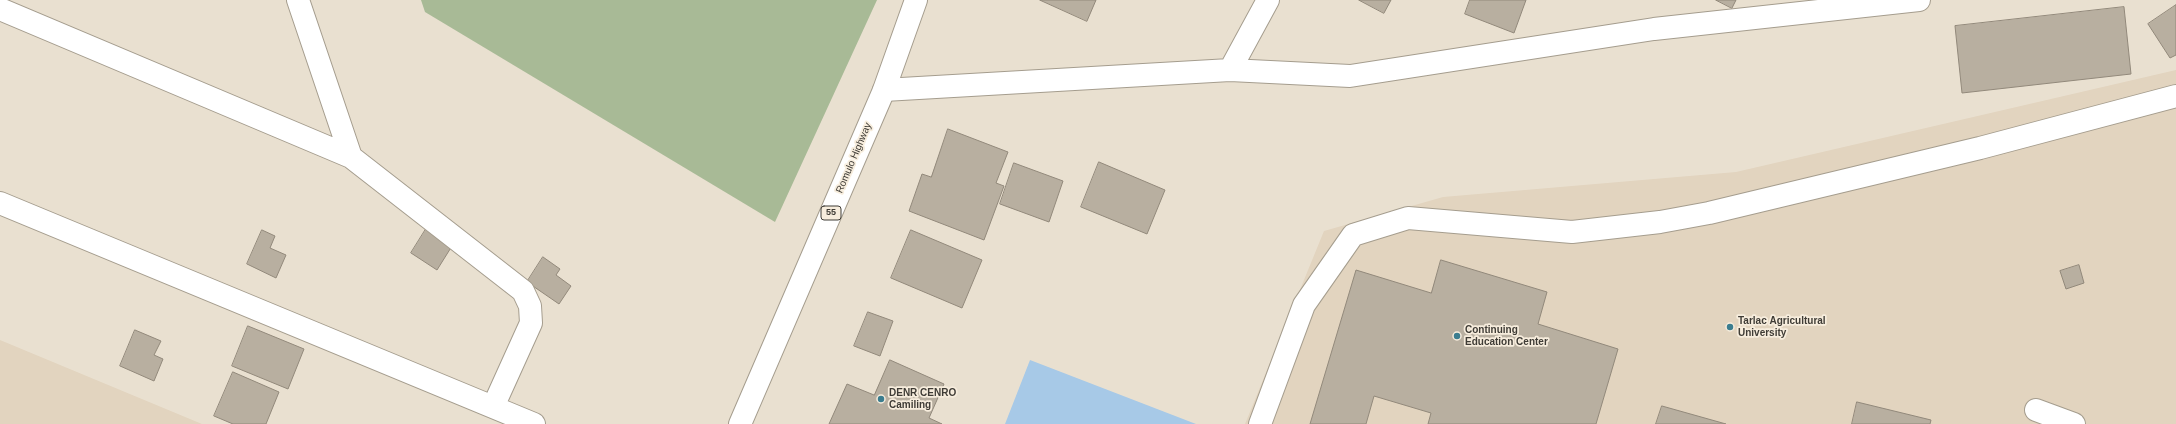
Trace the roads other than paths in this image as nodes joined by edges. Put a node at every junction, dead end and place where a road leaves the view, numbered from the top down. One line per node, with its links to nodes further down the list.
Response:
1 (298, 0): 9 (main road)
2 (916, 0): 7 (main road, Romulo Highway / 55)
3 (1268, 0): 6 (main road)
4 (1919, 0): 6 (main road)
5 (0, 9): 9 (main road)
6 (1230, 70): 7 (main road)
7 (884, 90): 14 (main road, Romulo Highway / 55)
8 (2176, 96): 15 (main road)
9 (351, 157): 11 (main road)
10 (0, 203): 11 (main road)
11 (493, 407): 13 (main road)
12 (2036, 410): 16 (main road)
13 (534, 424)
14 (740, 424)
15 (1260, 424)
16 (2074, 424)

